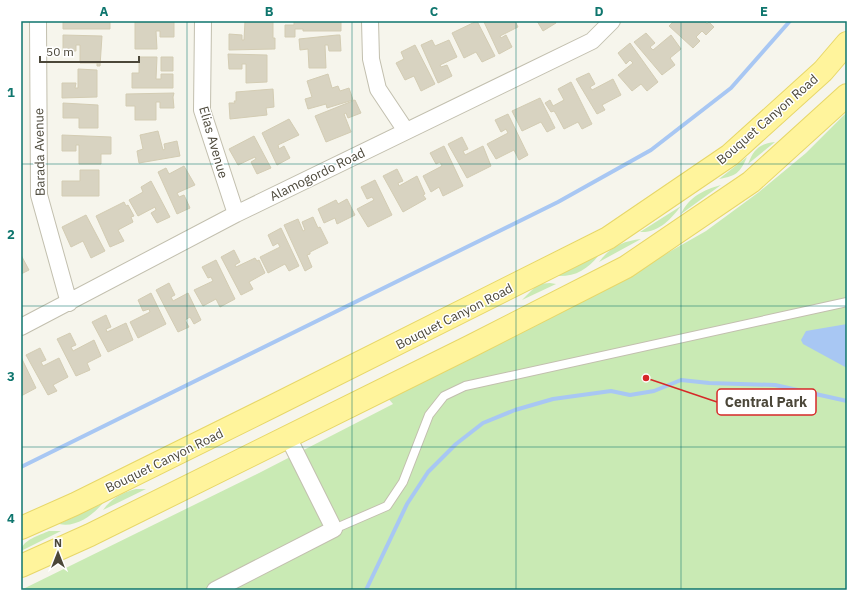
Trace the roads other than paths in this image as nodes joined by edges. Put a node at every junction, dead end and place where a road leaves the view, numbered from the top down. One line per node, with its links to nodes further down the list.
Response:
1 (38, 21): 10 (street, Barada Avenue)
2 (203, 21): 8 (street, Elias Avenue)
3 (370, 21): 7 (street)
4 (612, 21): 7 (street, Alamogordo Road)
5 (847, 43): 12 (main road, Bouquet Canyon Road)
6 (847, 95): 13 (main road)
7 (406, 131): 8 (street, Alamogordo Road)
8 (236, 214): 10 (street, Alamogordo Road)
9 (847, 302): 15 (lane)
10 (69, 303): 11 (street, Alamogordo Road)
11 (21, 327)
12 (273, 406): 13 (main road); 14 (main road, Bouquet Canyon Road)
13 (288, 436): 15 (street); 16 (main road)
14 (21, 528)
15 (334, 529): 17 (street)
16 (21, 566)
17 (215, 590)

